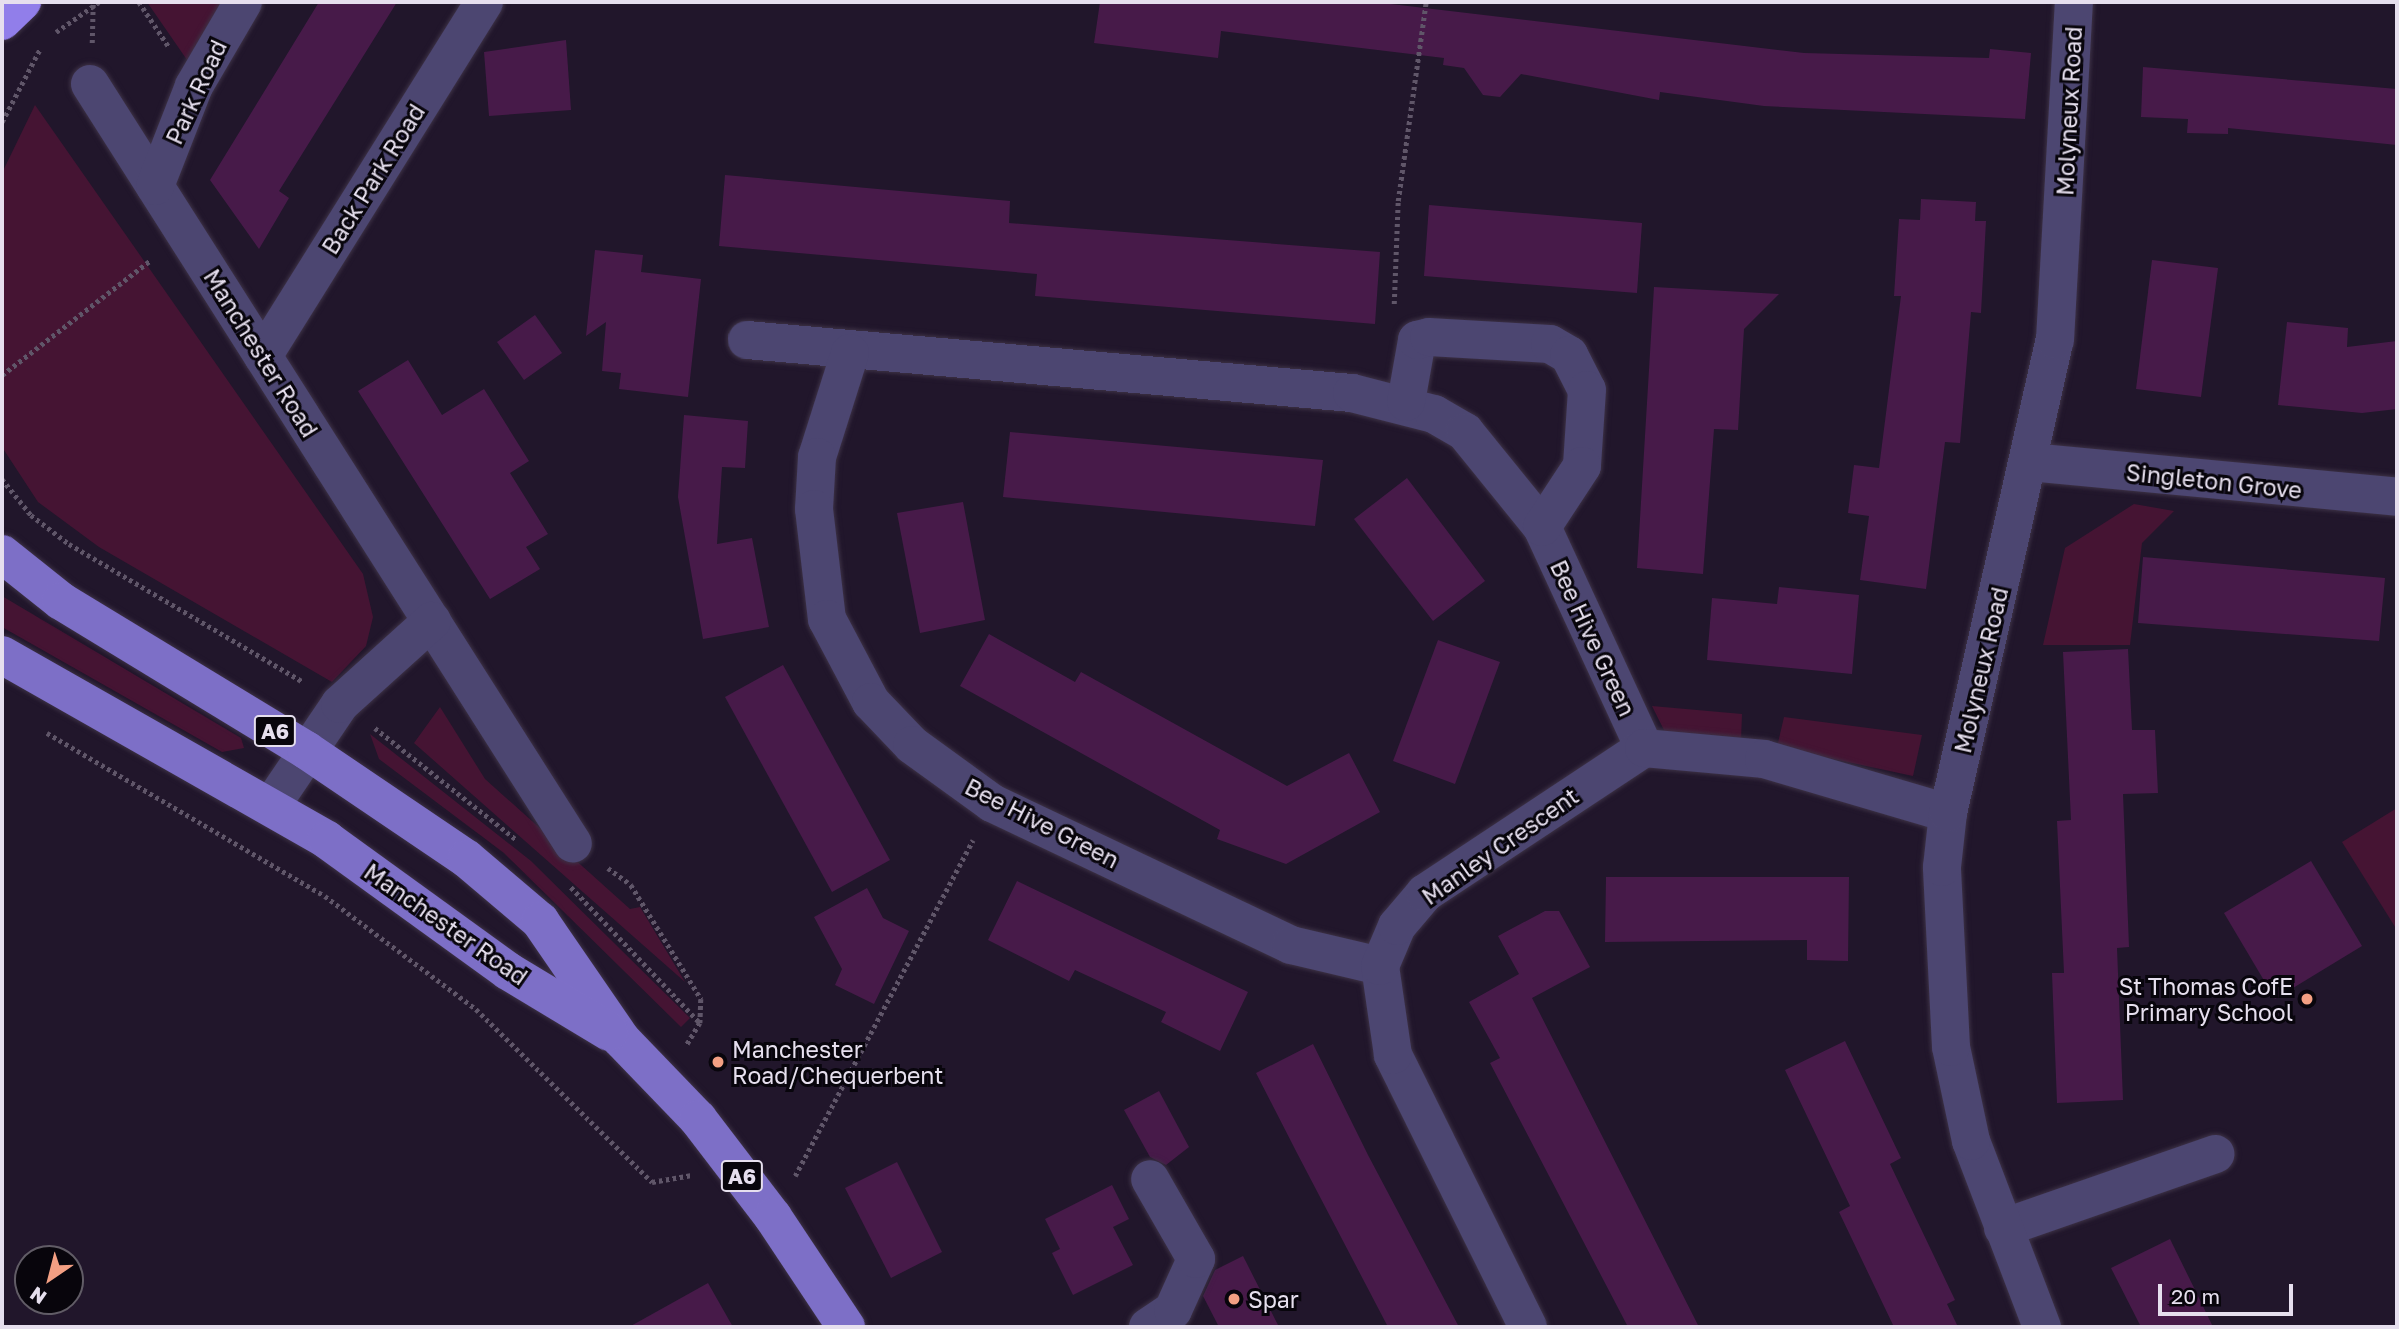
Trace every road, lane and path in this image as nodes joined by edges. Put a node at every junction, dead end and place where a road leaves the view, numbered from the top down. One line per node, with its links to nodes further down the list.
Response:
1 (22, 2): 7 (highway)
2 (243, 2): 12 (street, Park Road)
3 (484, 2): 17 (street, Back Park Road)
4 (1426, 2): 14 (path)
5 (2074, 2): 20 (street, Molyneux Road)
6 (95, 3): 8 (path)
7 (2, 21)
8 (52, 36)
9 (45, 43): 11 (path)
10 (90, 84): 12 (street, Manchester Road)
11 (2, 122)
12 (155, 186): 13 (street, Manchester Road)
13 (185, 233): 17 (street, Manchester Road); 18 (path)
14 (1394, 309)
15 (747, 340): 16 (street, Bee Hive Green)
16 (850, 353): 19 (street, Bee Hive Green); 29 (street, Bee Hive Green)
17 (263, 356): 24 (street, Manchester Road)
18 (2, 375)
19 (1406, 402): 22 (street, Bee Hive Green); 22 (street)
20 (2031, 462): 21 (street, Singleton Grove); 31 (street, Molyneux Road)
21 (2397, 497)
22 (1542, 527): 27 (street, Bee Hive Green)
23 (2, 554): 28 (main road, Manchester Road / A6)
24 (432, 621): 28 (street); 32 (street, Manchester Road)
25 (2, 655): 30 (main road, Manchester Road / A6)
26 (38, 728): 37 (path)
27 (1644, 748): 31 (street); 33 (street, Manley Crescent)
28 (306, 750): 30 (street); 34 (main road, Manchester Road / A6)
29 (992, 803): 33 (street, Bee Hive Green); 39 (path)
30 (271, 806): 34 (main road, Manchester Road / A6)
31 (1948, 813): 40 (street, Molyneux Road)
32 (573, 844): 35 (path)
33 (1380, 966): 43 (street)
34 (621, 1039): 35 (main road, Manchester Road / A6)
35 (664, 1084): 37 (main road, Manchester Road / A6)
36 (2216, 1154): 40 (street)
37 (735, 1167): 39 (main road, Manchester Road / A6)
38 (1150, 1179): 42 (street)
39 (773, 1217): 41 (main road, Manchester Road / A6)
40 (2003, 1228): 44 (street, Molyneux Road)
41 (846, 1327)
42 (1148, 1327)
43 (1528, 1327)
44 (2042, 1327)

